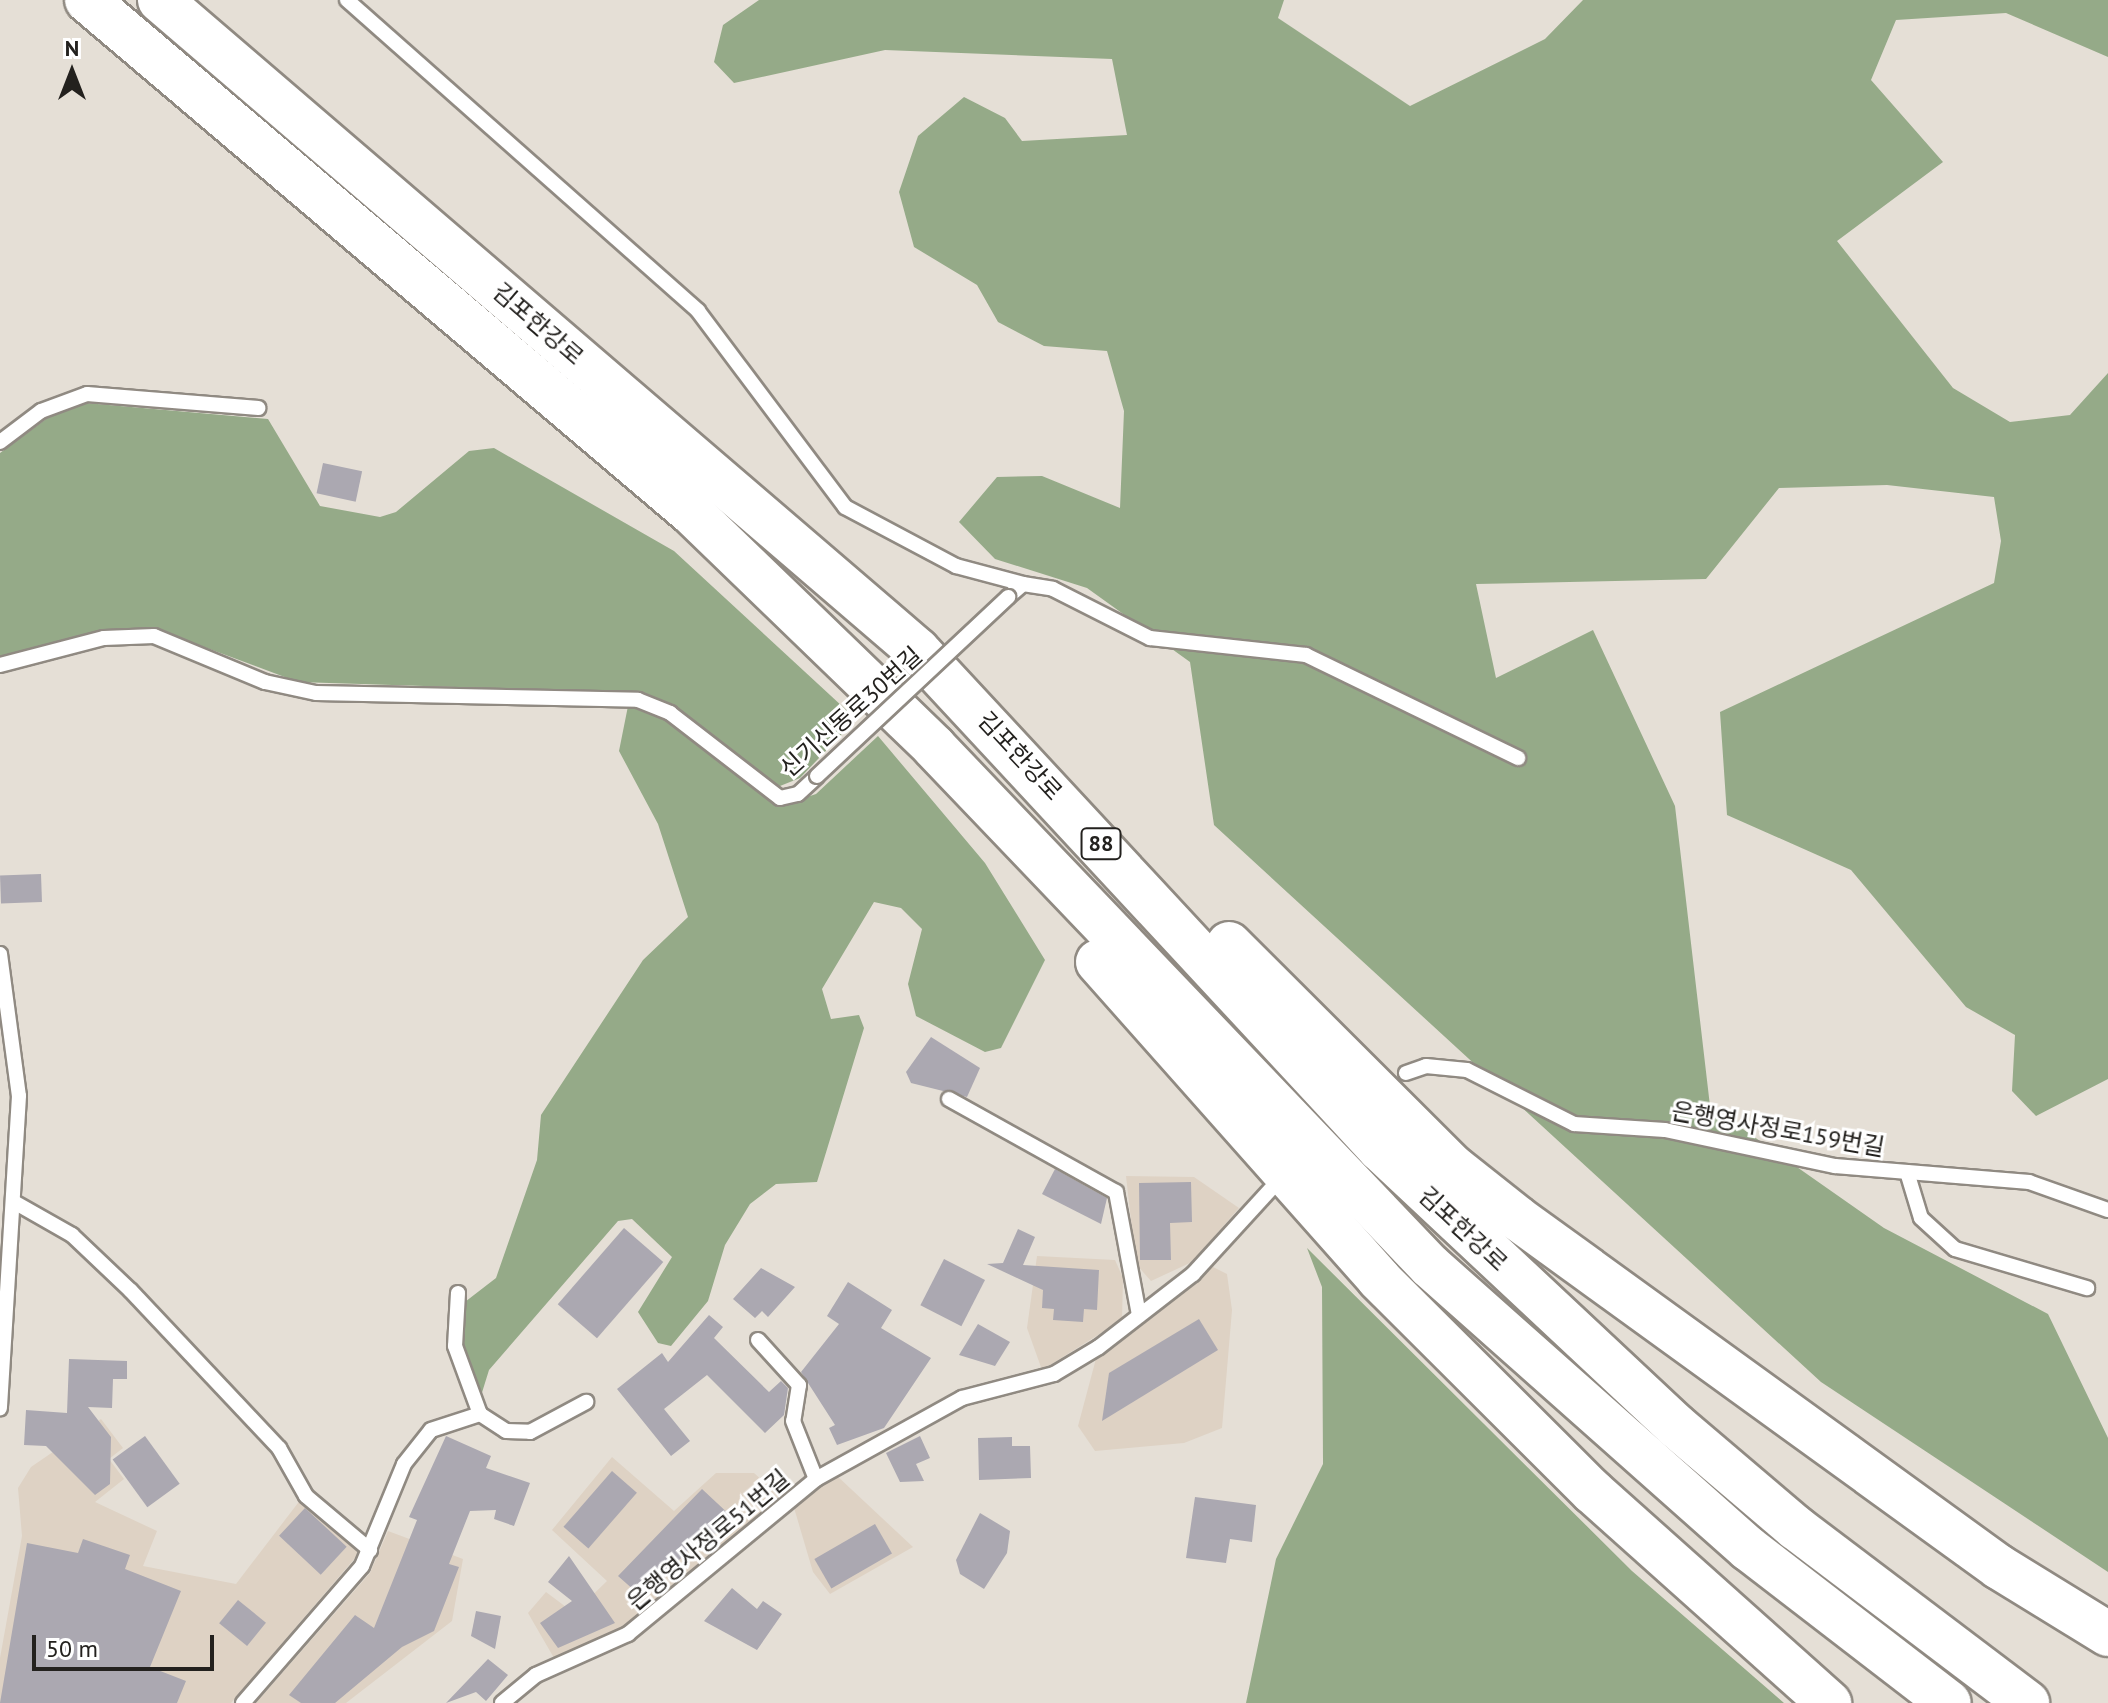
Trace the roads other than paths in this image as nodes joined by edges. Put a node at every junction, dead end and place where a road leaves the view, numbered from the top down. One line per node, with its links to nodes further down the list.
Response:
1 (87, 0): 8 (highway, 김포한강로 / 88)
2 (160, 0): 10 (highway, 김포한강로 / 88)
3 (347, 0): 6 (lane)
4 (258, 408): 5 (lane)
5 (0, 442)
6 (1023, 584): 7 (lane, 신기신동로30번길, bridge); 9 (lane)
7 (0, 665)
8 (934, 747): 30 (highway); 31 (highway, 김포한강로 / 88)
9 (1518, 758)
10 (1107, 850): 27 (highway); 32 (highway, 김포한강로 / 88)
11 (0, 954): 16 (lane)
12 (1406, 1073): 14 (lane, 은행영사정로159번길)
13 (949, 1099): 20 (lane)
14 (1907, 1172): 17 (lane, 은행영사정로159번길); 18 (lane)
15 (1271, 1189): 20 (lane, 은행영사정로51번길)
16 (14, 1202): 23 (lane); 26 (lane)
17 (2108, 1210)
18 (2087, 1288)
19 (458, 1293): 24 (lane)
20 (1139, 1315): 25 (lane, 은행영사정로51번길)
21 (758, 1340): 25 (lane, 은행영사정로51번길)
22 (586, 1402): 24 (lane)
23 (0, 1408)
24 (480, 1414): 26 (lane)
25 (816, 1479): 29 (lane, 은행영사정로51번길)
26 (370, 1550): 28 (lane)
27 (2108, 1634)
28 (243, 1703)
29 (502, 1703)
30 (1829, 1703)
31 (1949, 1703)
32 (2027, 1703)

